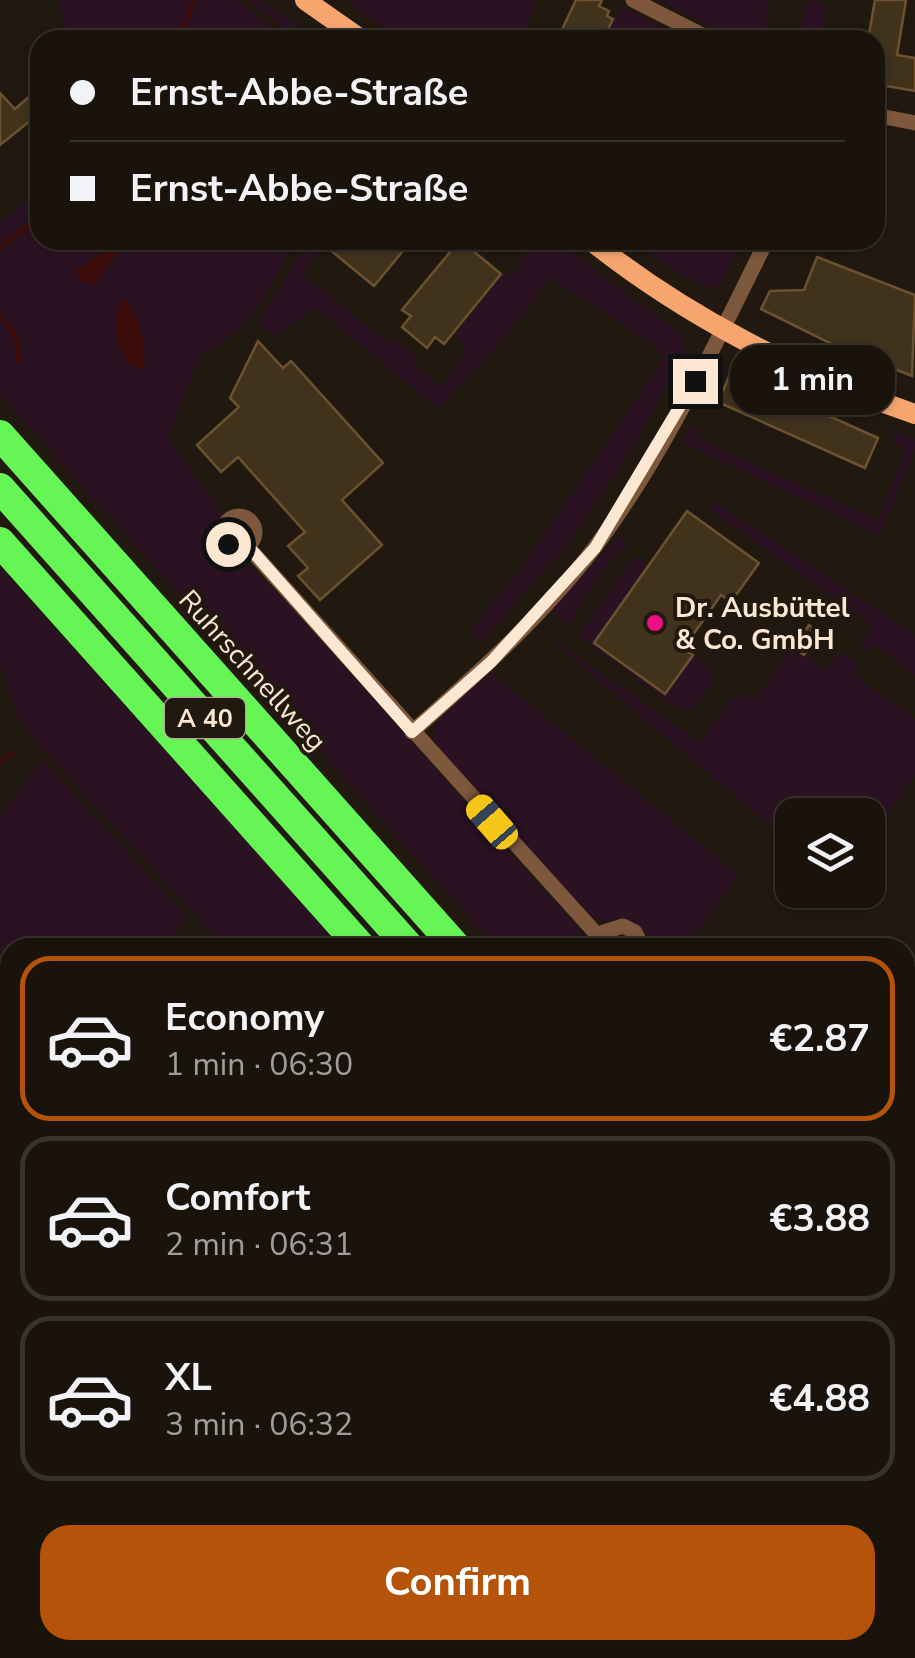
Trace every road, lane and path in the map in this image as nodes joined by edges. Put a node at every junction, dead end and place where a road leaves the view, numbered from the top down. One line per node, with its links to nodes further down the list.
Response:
1 (305, 0): 3 (main road)
2 (633, 0): 4 (street)
3 (348, 30)
4 (692, 30)
5 (885, 116): 6 (street)
6 (915, 123)
7 (605, 250): 9 (main road)
8 (762, 250): 9 (street)
9 (724, 328): 10 (main road); 15 (street)
10 (915, 414)
11 (0, 435): 18 (highway, Ruhrschnellweg / A 40)
12 (0, 488): 17 (highway, A 40)
13 (0, 542): 16 (highway)
14 (248, 546): 15 (street)
15 (412, 732): 19 (street)
16 (353, 938)
17 (401, 938)
18 (448, 938)
19 (594, 938)
20 (602, 938): 21 (street)
21 (638, 938)

